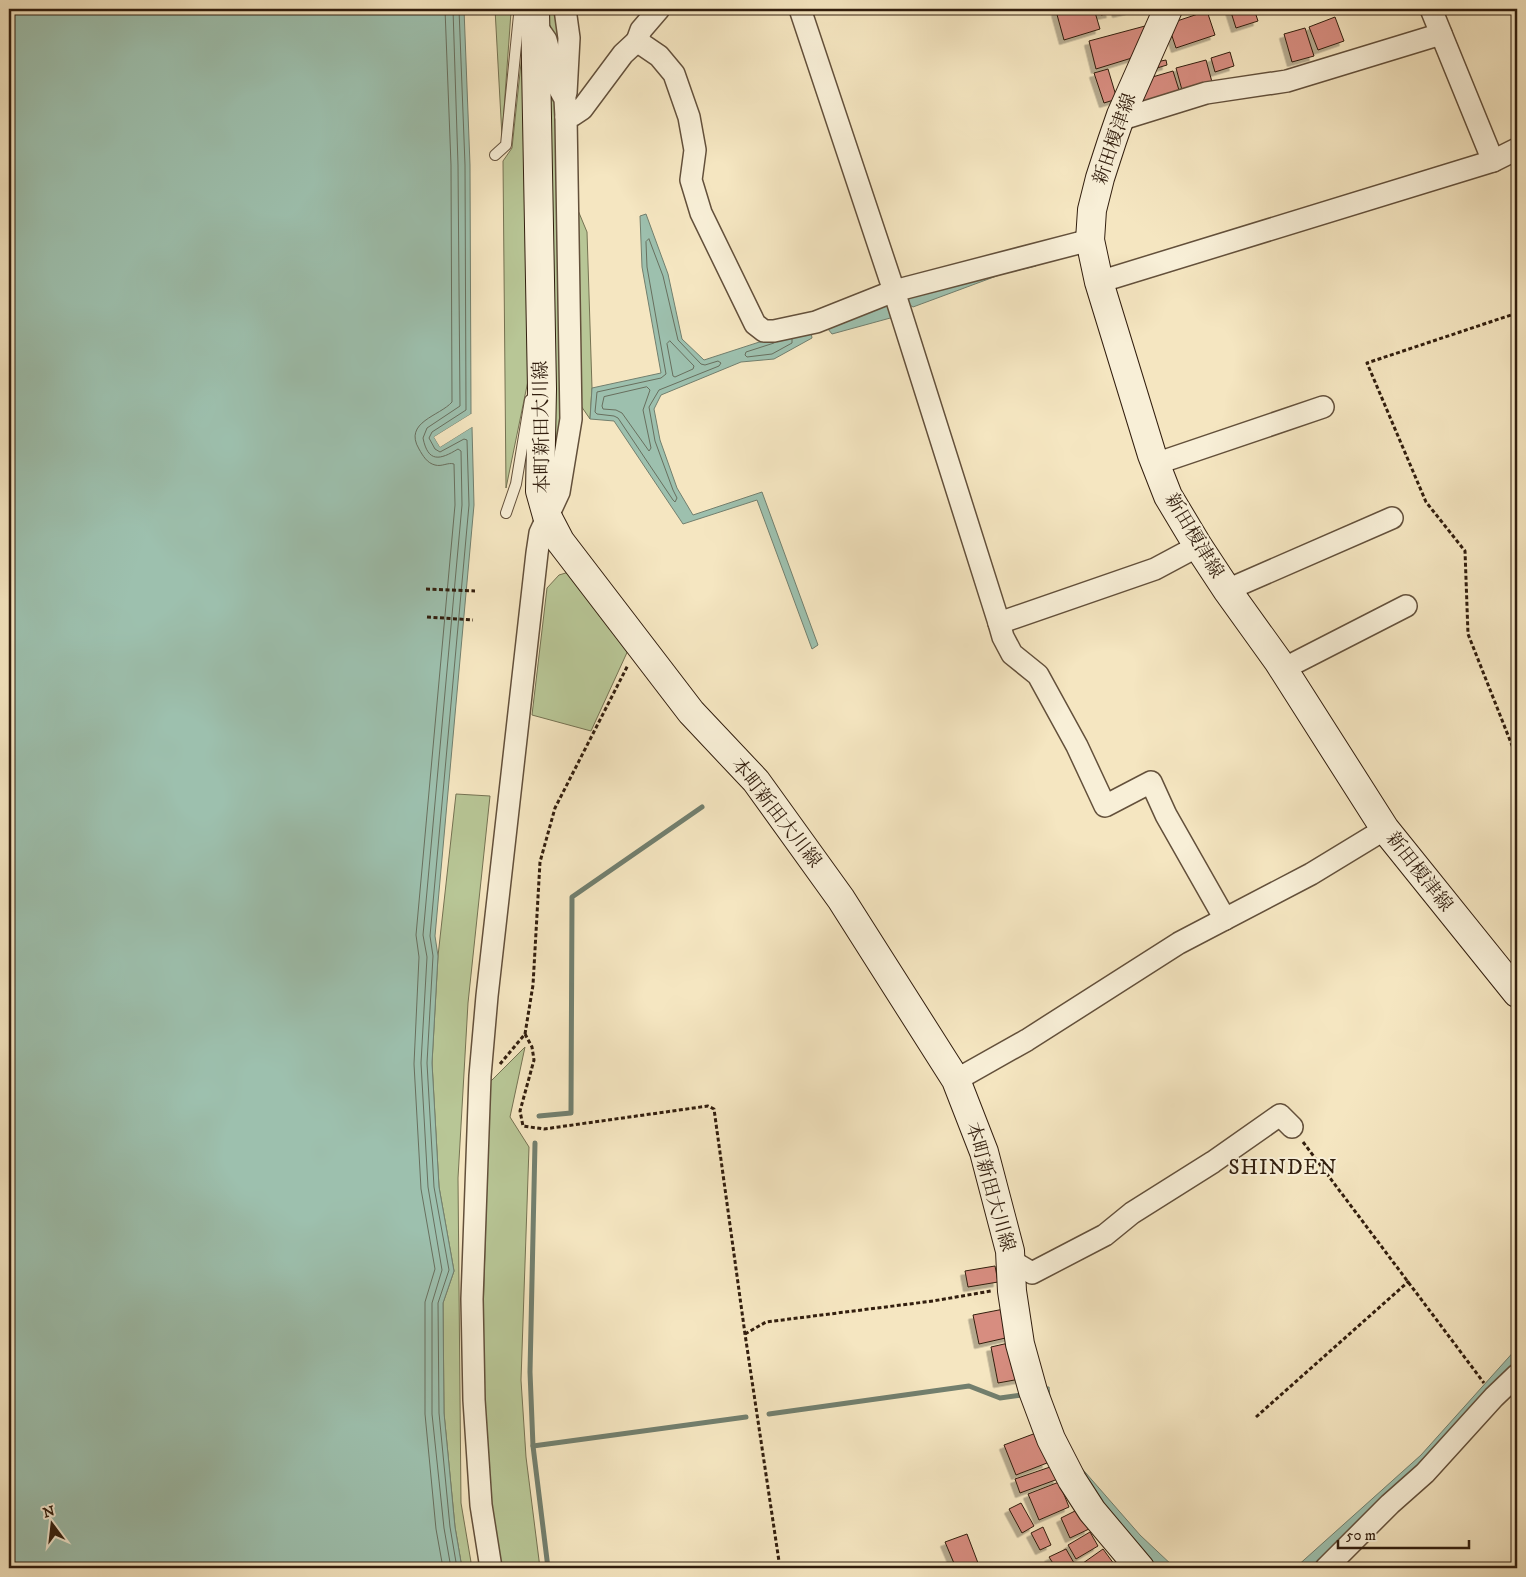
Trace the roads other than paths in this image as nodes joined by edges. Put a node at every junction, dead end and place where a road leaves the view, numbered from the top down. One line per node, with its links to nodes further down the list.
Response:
1 (565, 9): 9 (street)
2 (659, 9): 8 (street)
3 (800, 9): 16 (street)
4 (1168, 9): 10 (main road, 新田榎津線)
5 (1431, 9): 7 (street)
6 (532, 14): 9 (street); 12 (lane); 17 (main road, 本町新田大川線)
7 (1441, 34): 10 (street); 13 (street)
8 (637, 41): 9 (street); 16 (street)
9 (565, 108): 21 (street)
10 (1119, 120): 14 (main road, 新田榎津線)
11 (1517, 150): 13 (street)
12 (495, 155)
13 (1492, 161): 15 (street)
14 (1090, 240): 15 (main road, 新田榎津線); 16 (street)
15 (1098, 282): 19 (main road, 新田榎津線)
16 (894, 291): 26 (street)
17 (542, 389): 20 (lane); 21 (main road, 本町新田大川線)
18 (1323, 407): 19 (street)
19 (1155, 464): 23 (main road, 新田榎津線)
20 (506, 513)
21 (547, 516): 31 (main road, 本町新田大川線); 35 (street)
22 (1392, 518): 24 (street)
23 (1198, 546): 24 (main road, 新田榎津線); 26 (street)
24 (1227, 590): 27 (main road, 新田榎津線)
25 (1406, 606): 27 (street)
26 (999, 623): 29 (street)
27 (1283, 669): 28 (main road, 新田榎津線)
28 (1385, 829): 29 (street); 30 (main road, 新田榎津線)
29 (1225, 919): 31 (street)
30 (1517, 993)
31 (956, 1080): 33 (main road, 本町新田大川線)
32 (1292, 1127): 33 (street)
33 (1010, 1260): 36 (main road, 本町新田大川線)
34 (1517, 1375): 37 (street)
35 (491, 1568)
36 (1140, 1568)
37 (1326, 1568)

